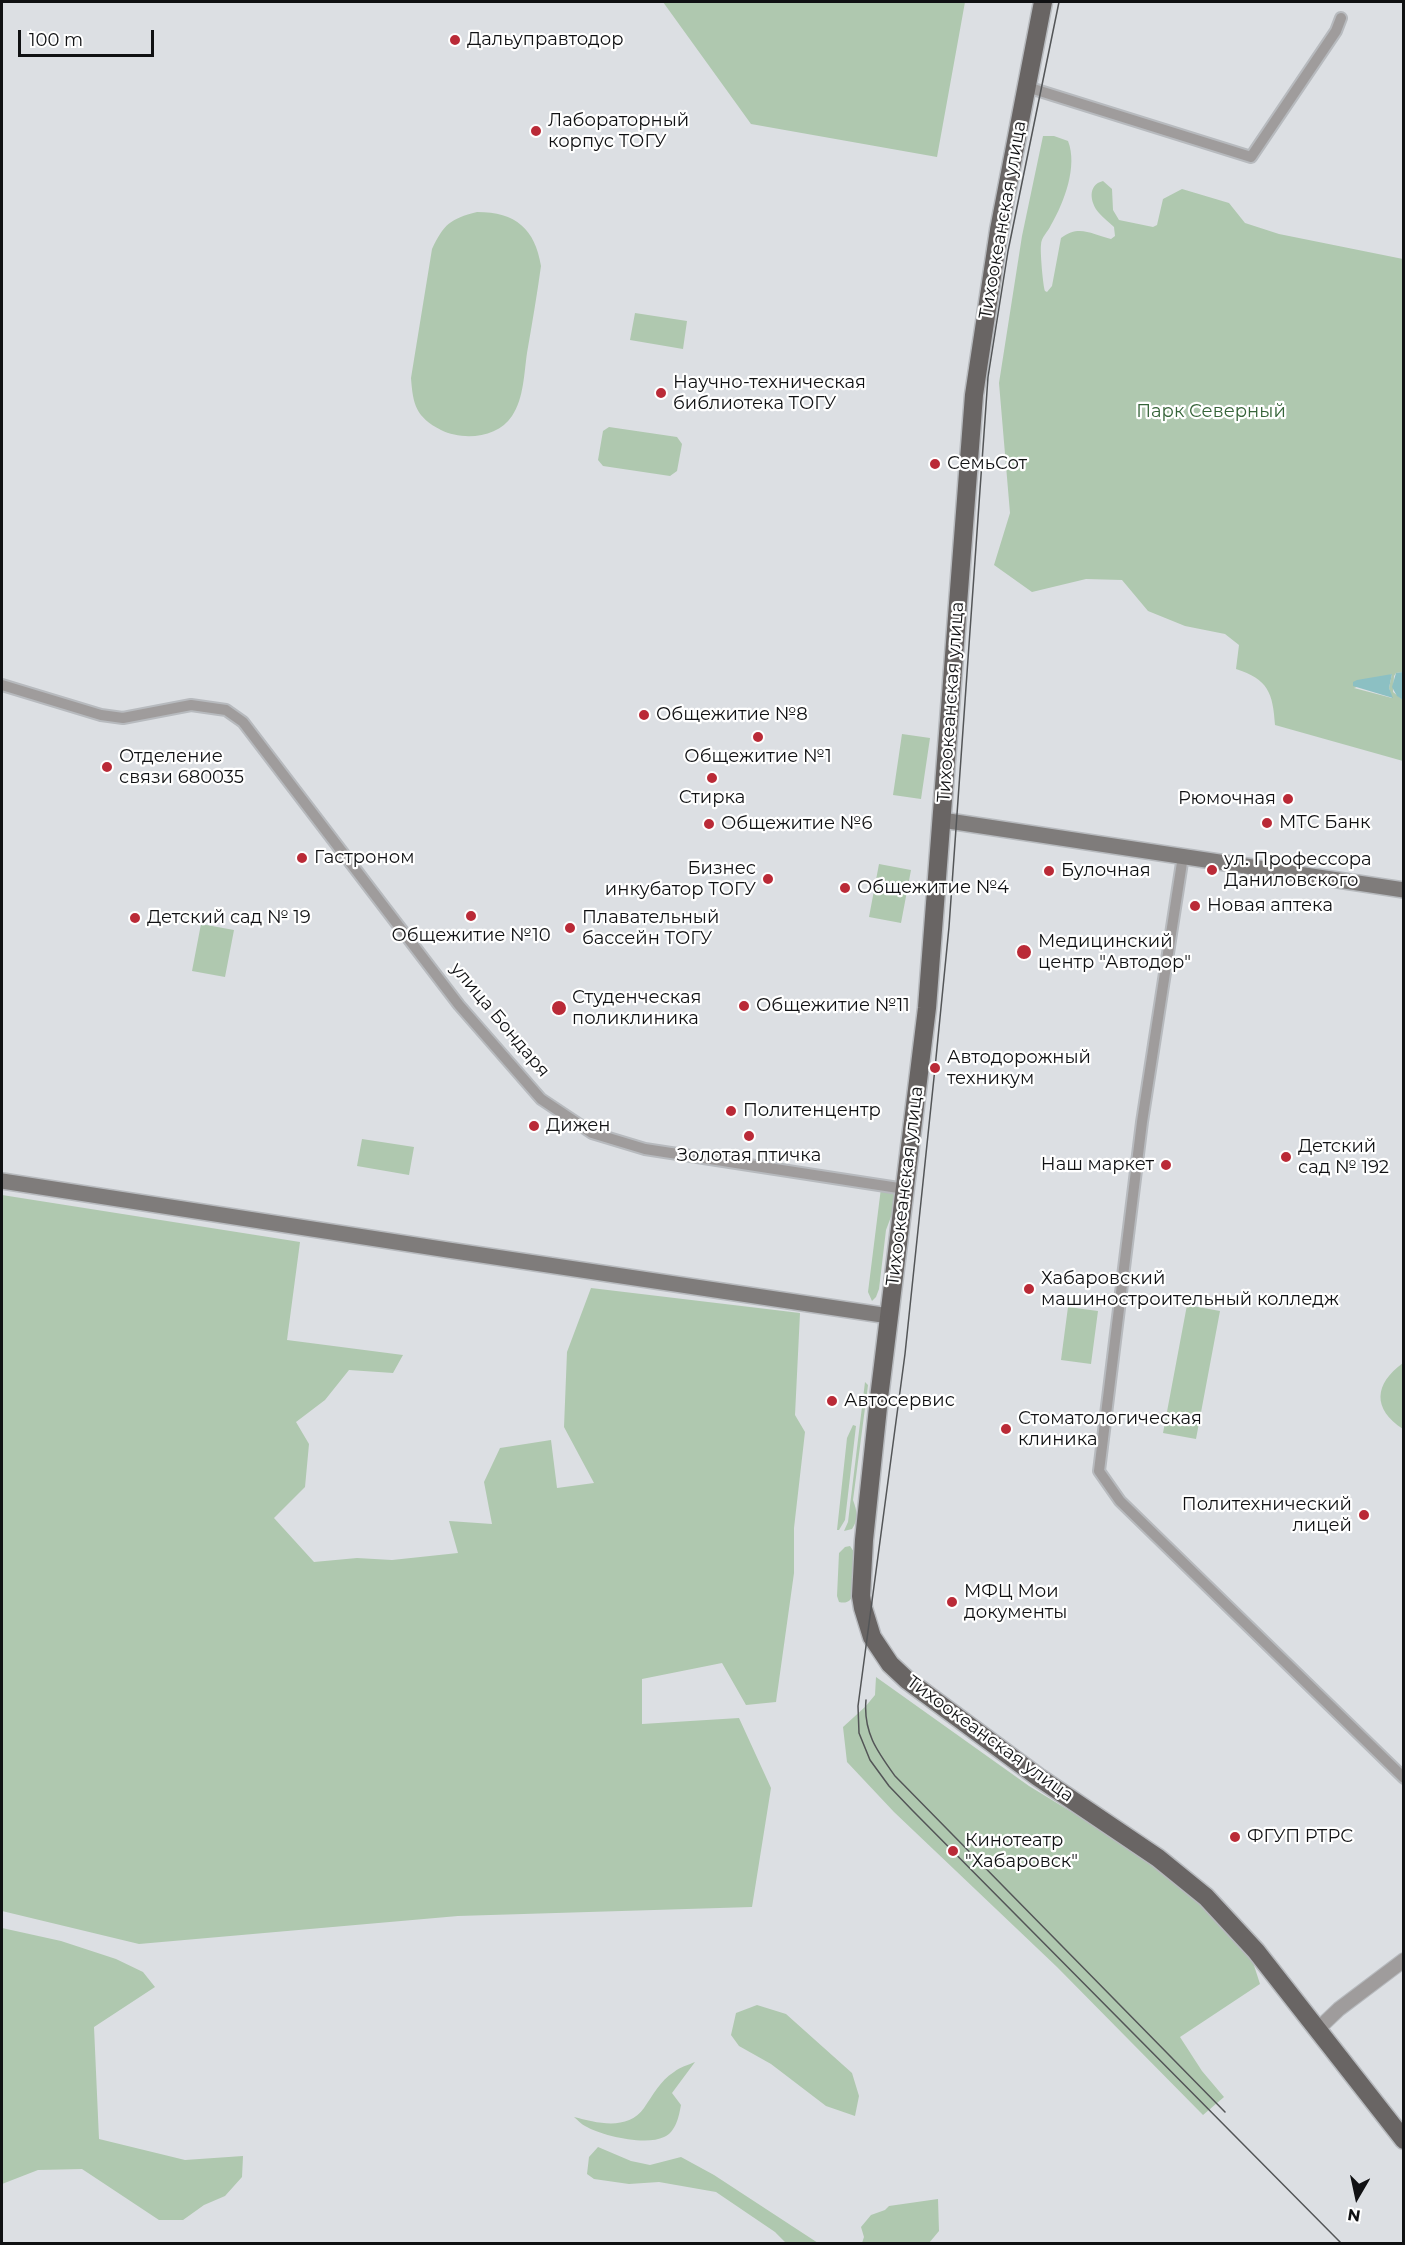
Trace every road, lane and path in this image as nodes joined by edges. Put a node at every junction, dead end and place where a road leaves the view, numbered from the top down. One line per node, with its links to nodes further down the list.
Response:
1 (1043, 2): 3 (main road, Тихоокеанская улица)
2 (1341, 18): 3 (street)
3 (1027, 87): 5 (main road, Тихоокеанская улица)
4 (2, 685): 9 (street, улица Бондаря)
5 (942, 820): 6 (main road); 9 (main road, Тихоокеанская улица)
6 (1183, 856): 7 (main road); 11 (street)
7 (1404, 890)
8 (2, 1181): 10 (main road)
9 (905, 1189): 10 (main road, Тихоокеанская улица)
10 (889, 1316): 13 (main road, Тихоокеанская улица)
11 (1404, 1778)
12 (1404, 1960): 13 (street)
13 (1318, 2029): 14 (main road, Тихоокеанская улица)
14 (1404, 2140)

